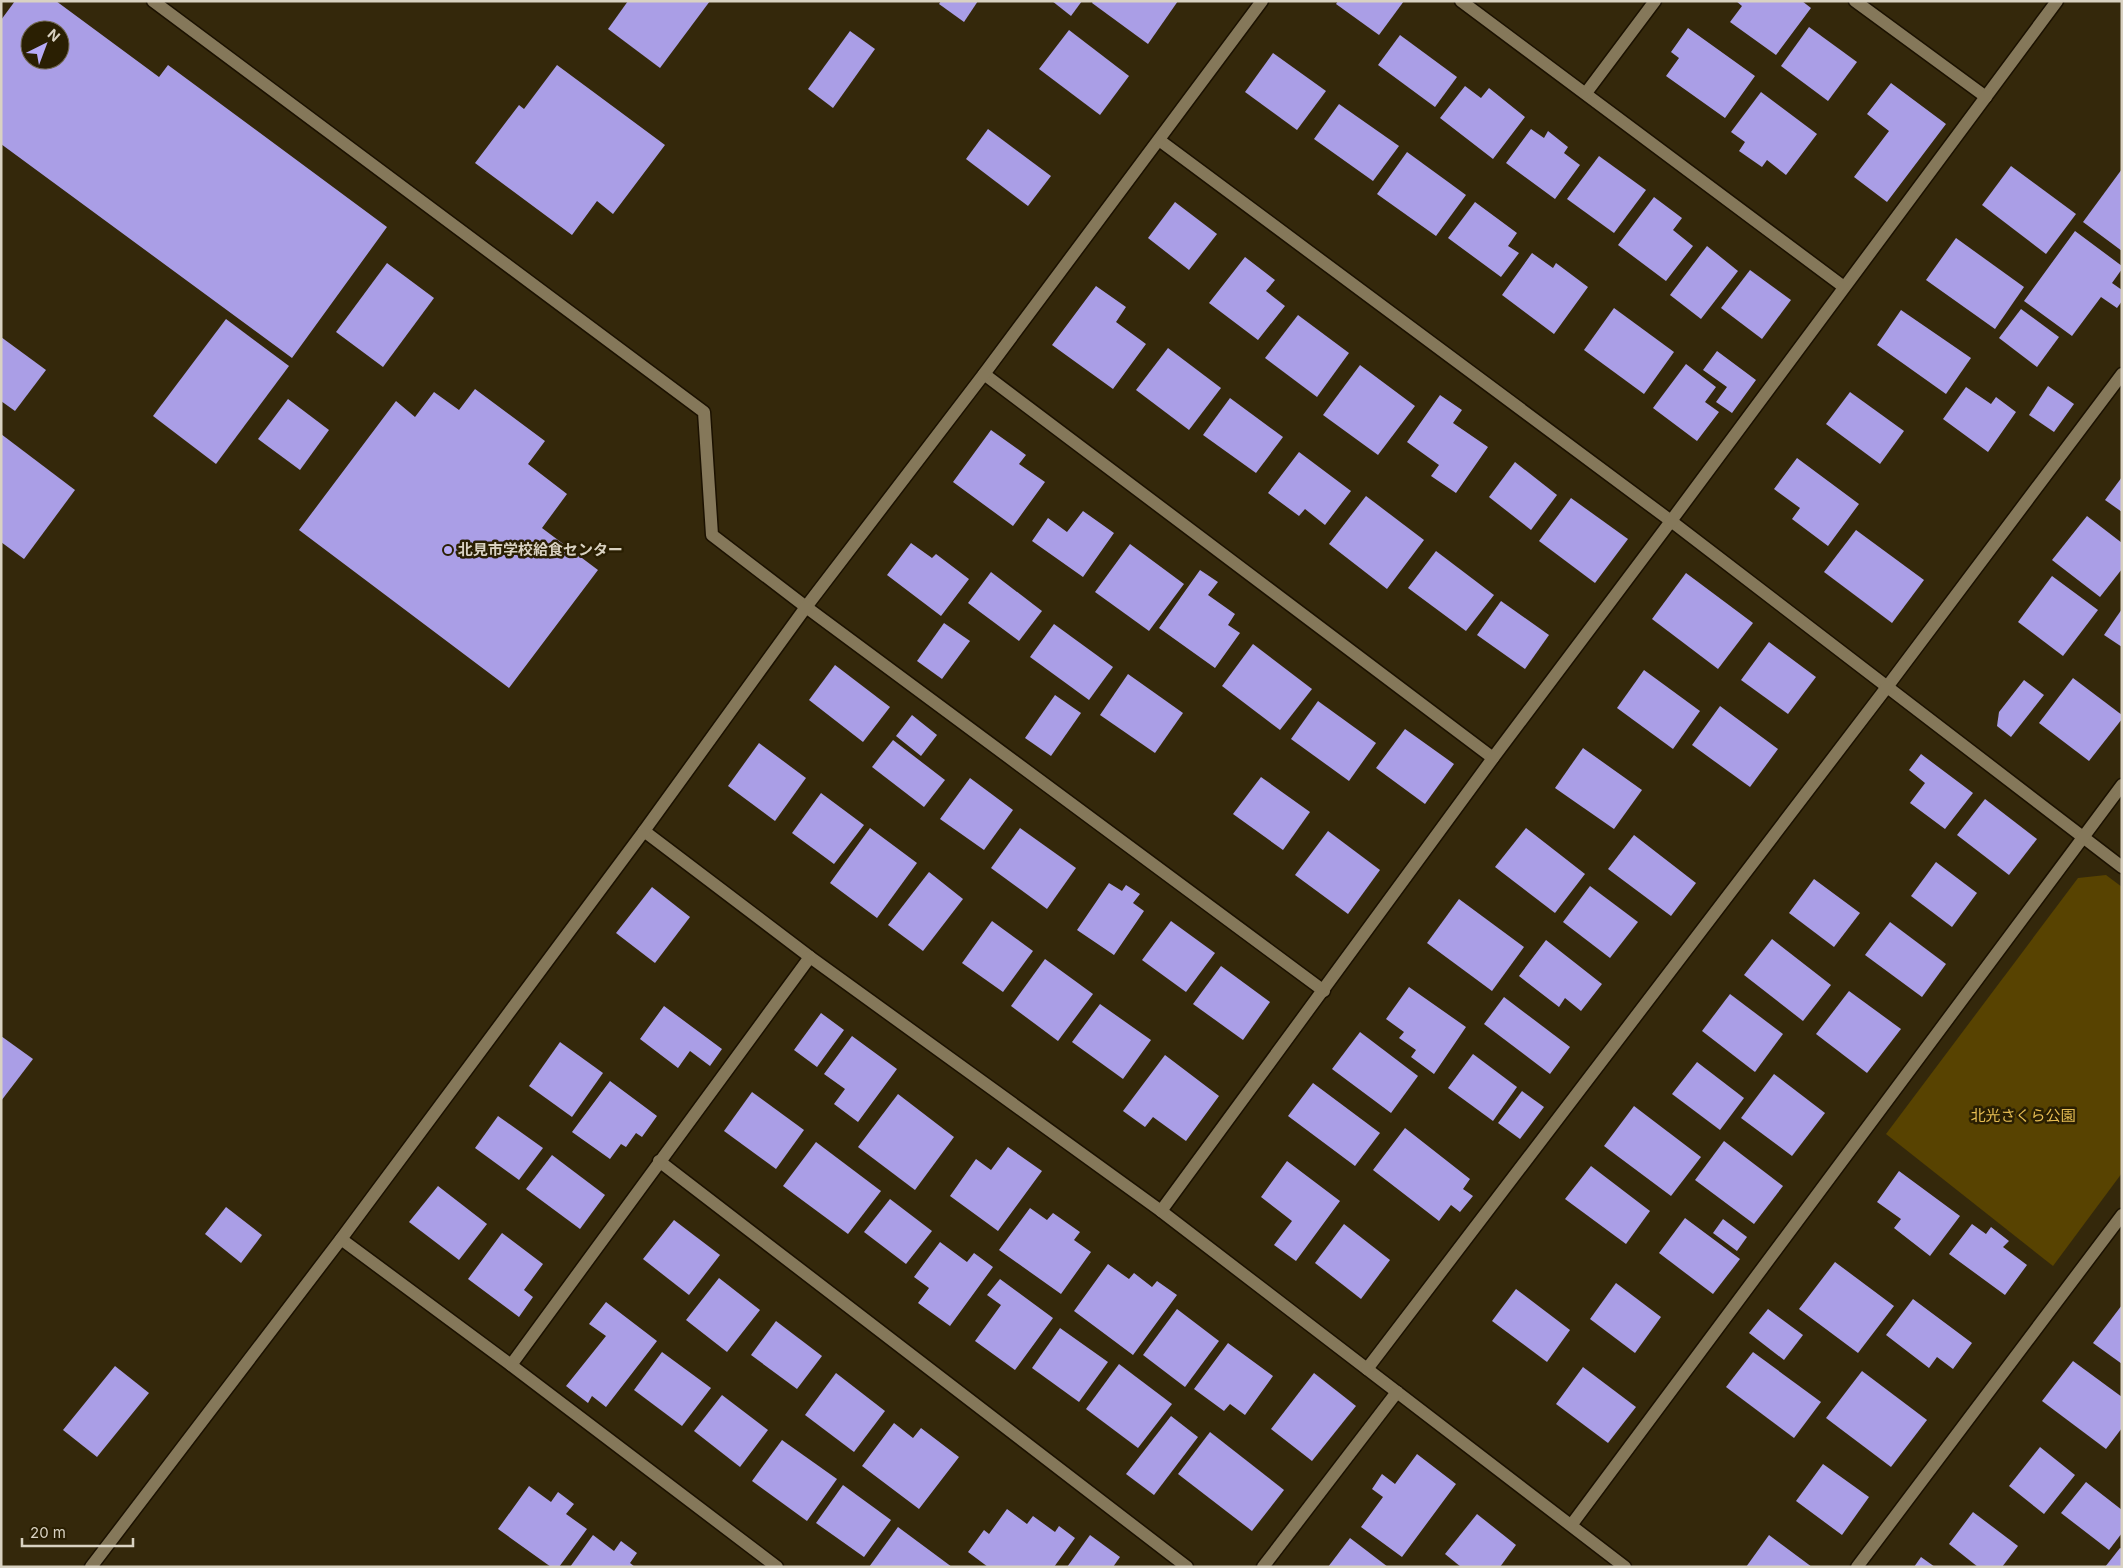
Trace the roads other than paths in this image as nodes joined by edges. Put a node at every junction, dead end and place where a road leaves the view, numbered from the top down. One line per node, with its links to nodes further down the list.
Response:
1 (153, 1): 14 (street)
2 (1262, 1): 9 (street)
3 (1461, 1): 7 (street)
4 (1655, 1): 7 (street)
5 (1855, 1): 8 (street)
6 (2057, 1): 8 (street)
7 (1586, 93): 10 (street)
8 (1986, 97): 10 (street)
9 (1159, 140): 11 (street); 13 (street)
10 (1844, 287): 13 (street)
11 (984, 374): 14 (street); 16 (street)
12 (2122, 374): 15 (street)
13 (1671, 521): 15 (street); 16 (street)
14 (806, 607): 18 (street); 22 (street)
15 (1887, 687): 19 (street); 28 (street)
16 (1493, 758): 22 (street)
17 (2122, 785): 19 (street)
18 (644, 831): 21 (street); 26 (street)
19 (2082, 838): 20 (street); 30 (street)
20 (2122, 867)
21 (810, 957): 23 (street); 24 (street)
22 (1324, 990): 24 (street)
23 (659, 1161): 27 (street); 33 (street)
24 (1161, 1211): 28 (street)
25 (2122, 1215): 36 (street)
26 (340, 1240): 27 (street); 31 (street)
27 (511, 1365): 32 (street)
28 (1367, 1369): 29 (street)
29 (1397, 1392): 30 (street); 34 (street)
30 (1572, 1524): 35 (street)
31 (91, 1567)
32 (778, 1567)
33 (1187, 1567)
34 (1263, 1567)
35 (1625, 1567)
36 (1857, 1567)

